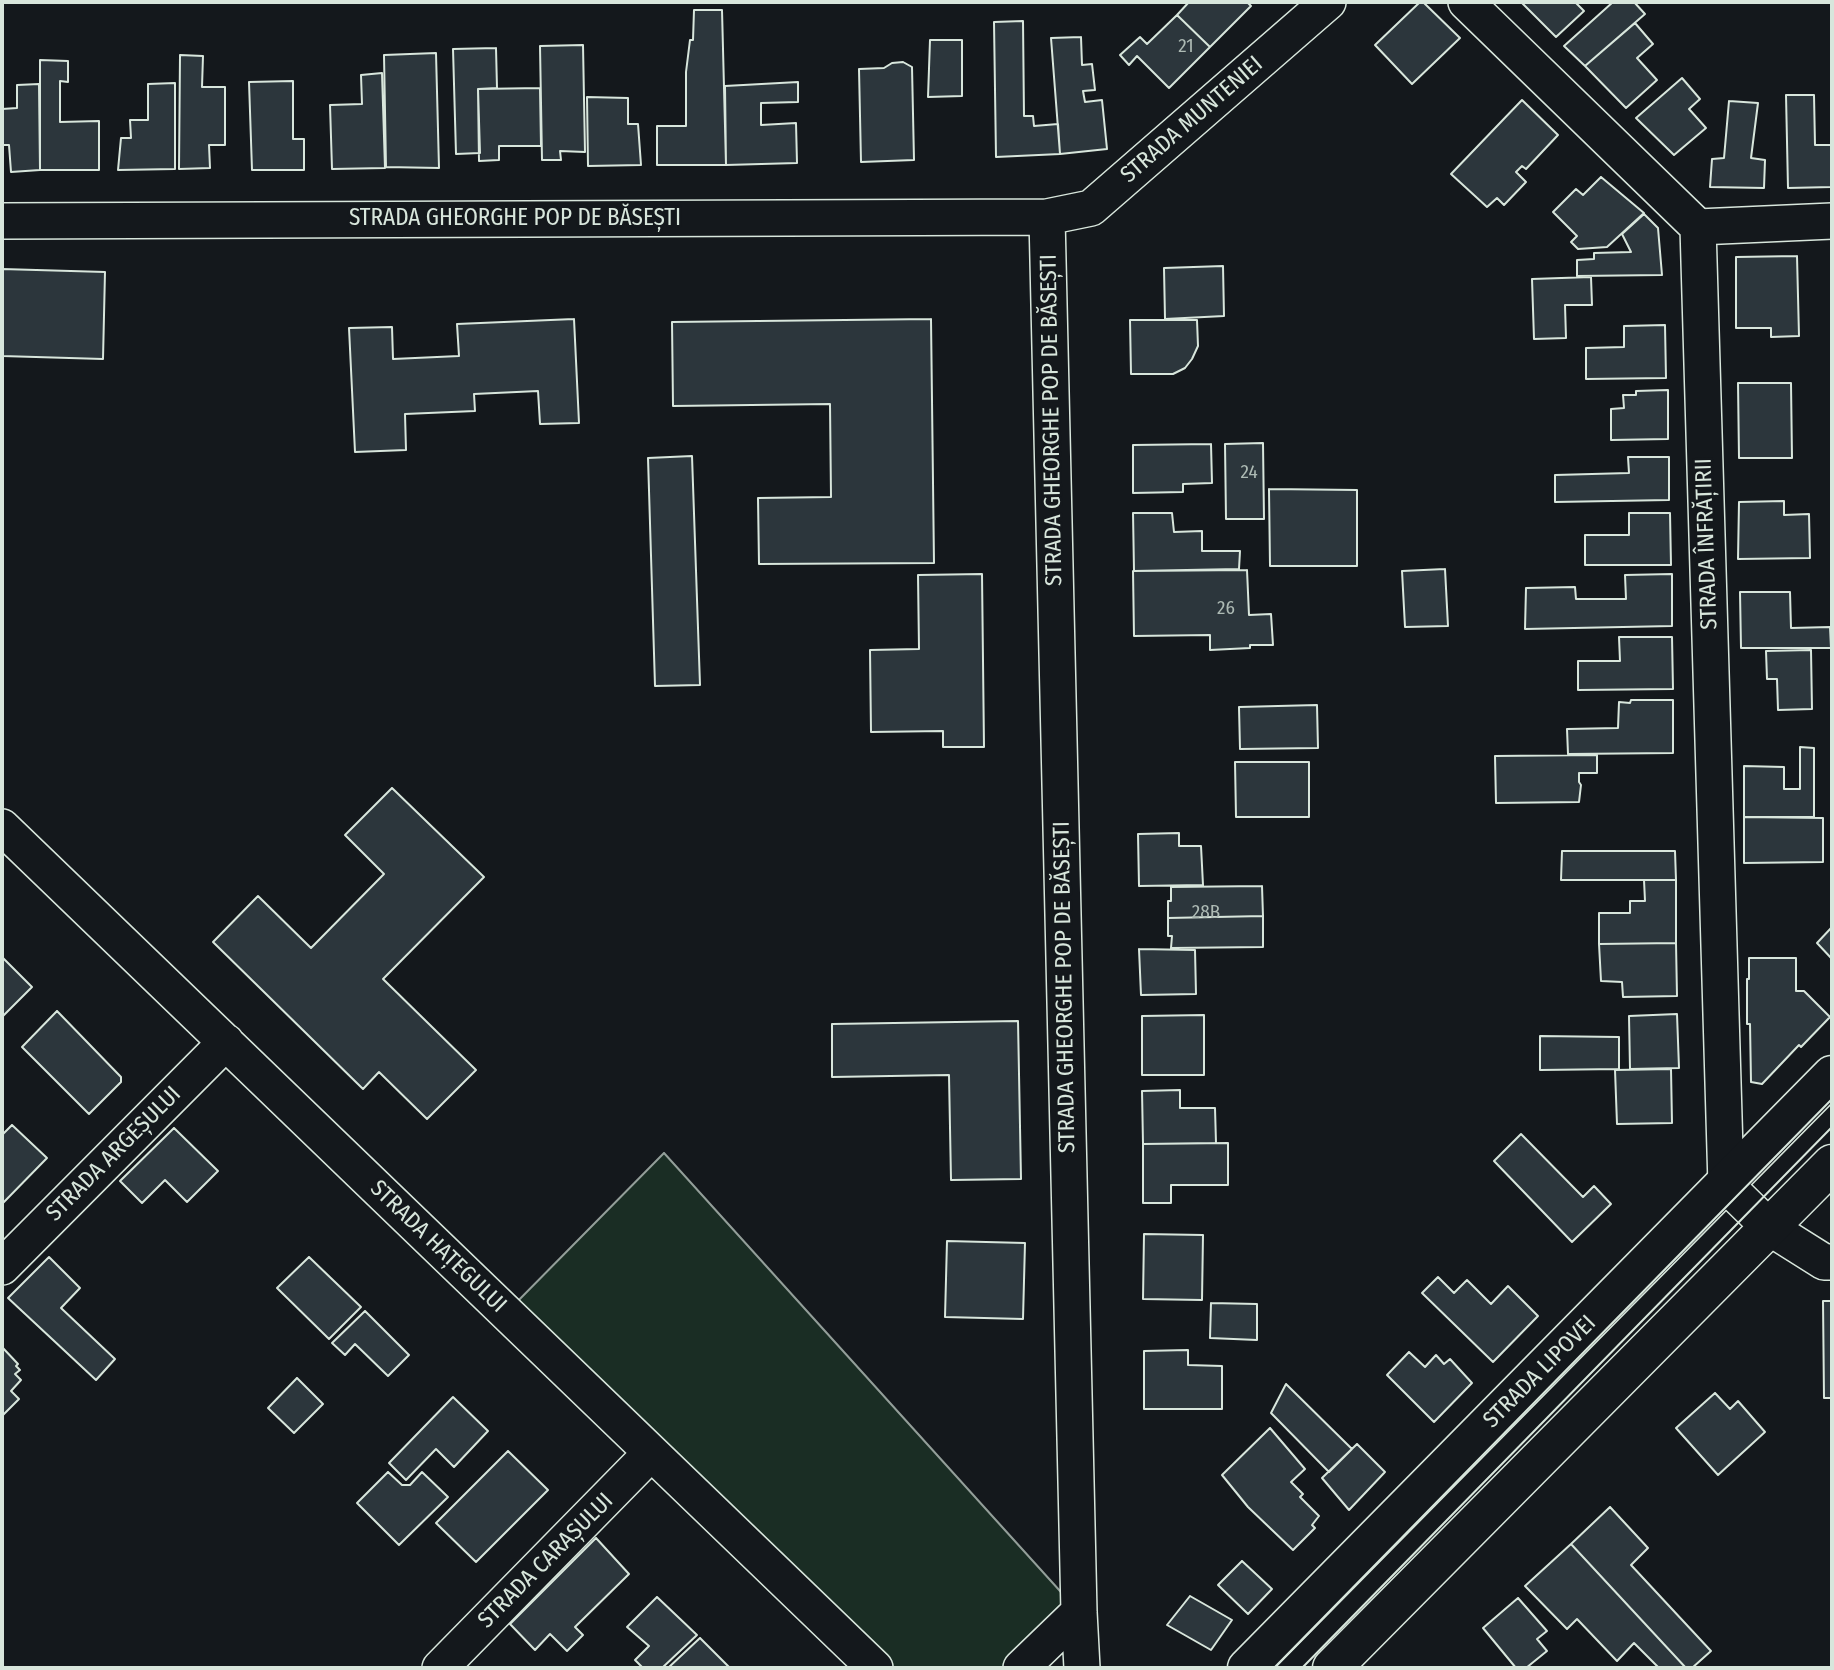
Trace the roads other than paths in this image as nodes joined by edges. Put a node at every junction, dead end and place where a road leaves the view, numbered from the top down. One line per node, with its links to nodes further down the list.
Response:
1 (1328, 2): 3 (street, STRADA MUNTENIEI)
2 (1466, 2): 6 (street)
3 (1047, 217): 4 (street, STRADA GHEORGHE POP DE BĂSEȘTI); 16 (street, STRADA GHEORGHE POP DE BĂSEȘTI)
4 (2, 221)
5 (1832, 221): 6 (street)
6 (1698, 228): 11 (street, STRADA ÎNFRĂȚIRII)
7 (2, 827): 8 (street, STRADA HAȚEGULUI)
8 (226, 1042): 14 (street, STRADA ARGEȘULUI); 15 (street, STRADA HAȚEGULUI)
9 (1832, 1075): 11 (street, STRADA LIPOVEI)
10 (1832, 1164): 12 (street)
11 (1726, 1185): 12 (street); 21 (street, STRADA LIPOVEI)
12 (1770, 1228): 13 (street); 22 (street)
13 (1832, 1262)
14 (2, 1267)
15 (651, 1453): 17 (street, STRADA CARAȘULUI); 18 (street, STRADA HAȚEGULUI)
16 (1079, 1612): 19 (street); 20 (street, STRADA GHEORGHE POP DE BĂSEȘTI)
17 (440, 1668)
18 (875, 1668)
19 (1021, 1668)
20 (1082, 1668)
21 (1247, 1668)
22 (1332, 1668)

